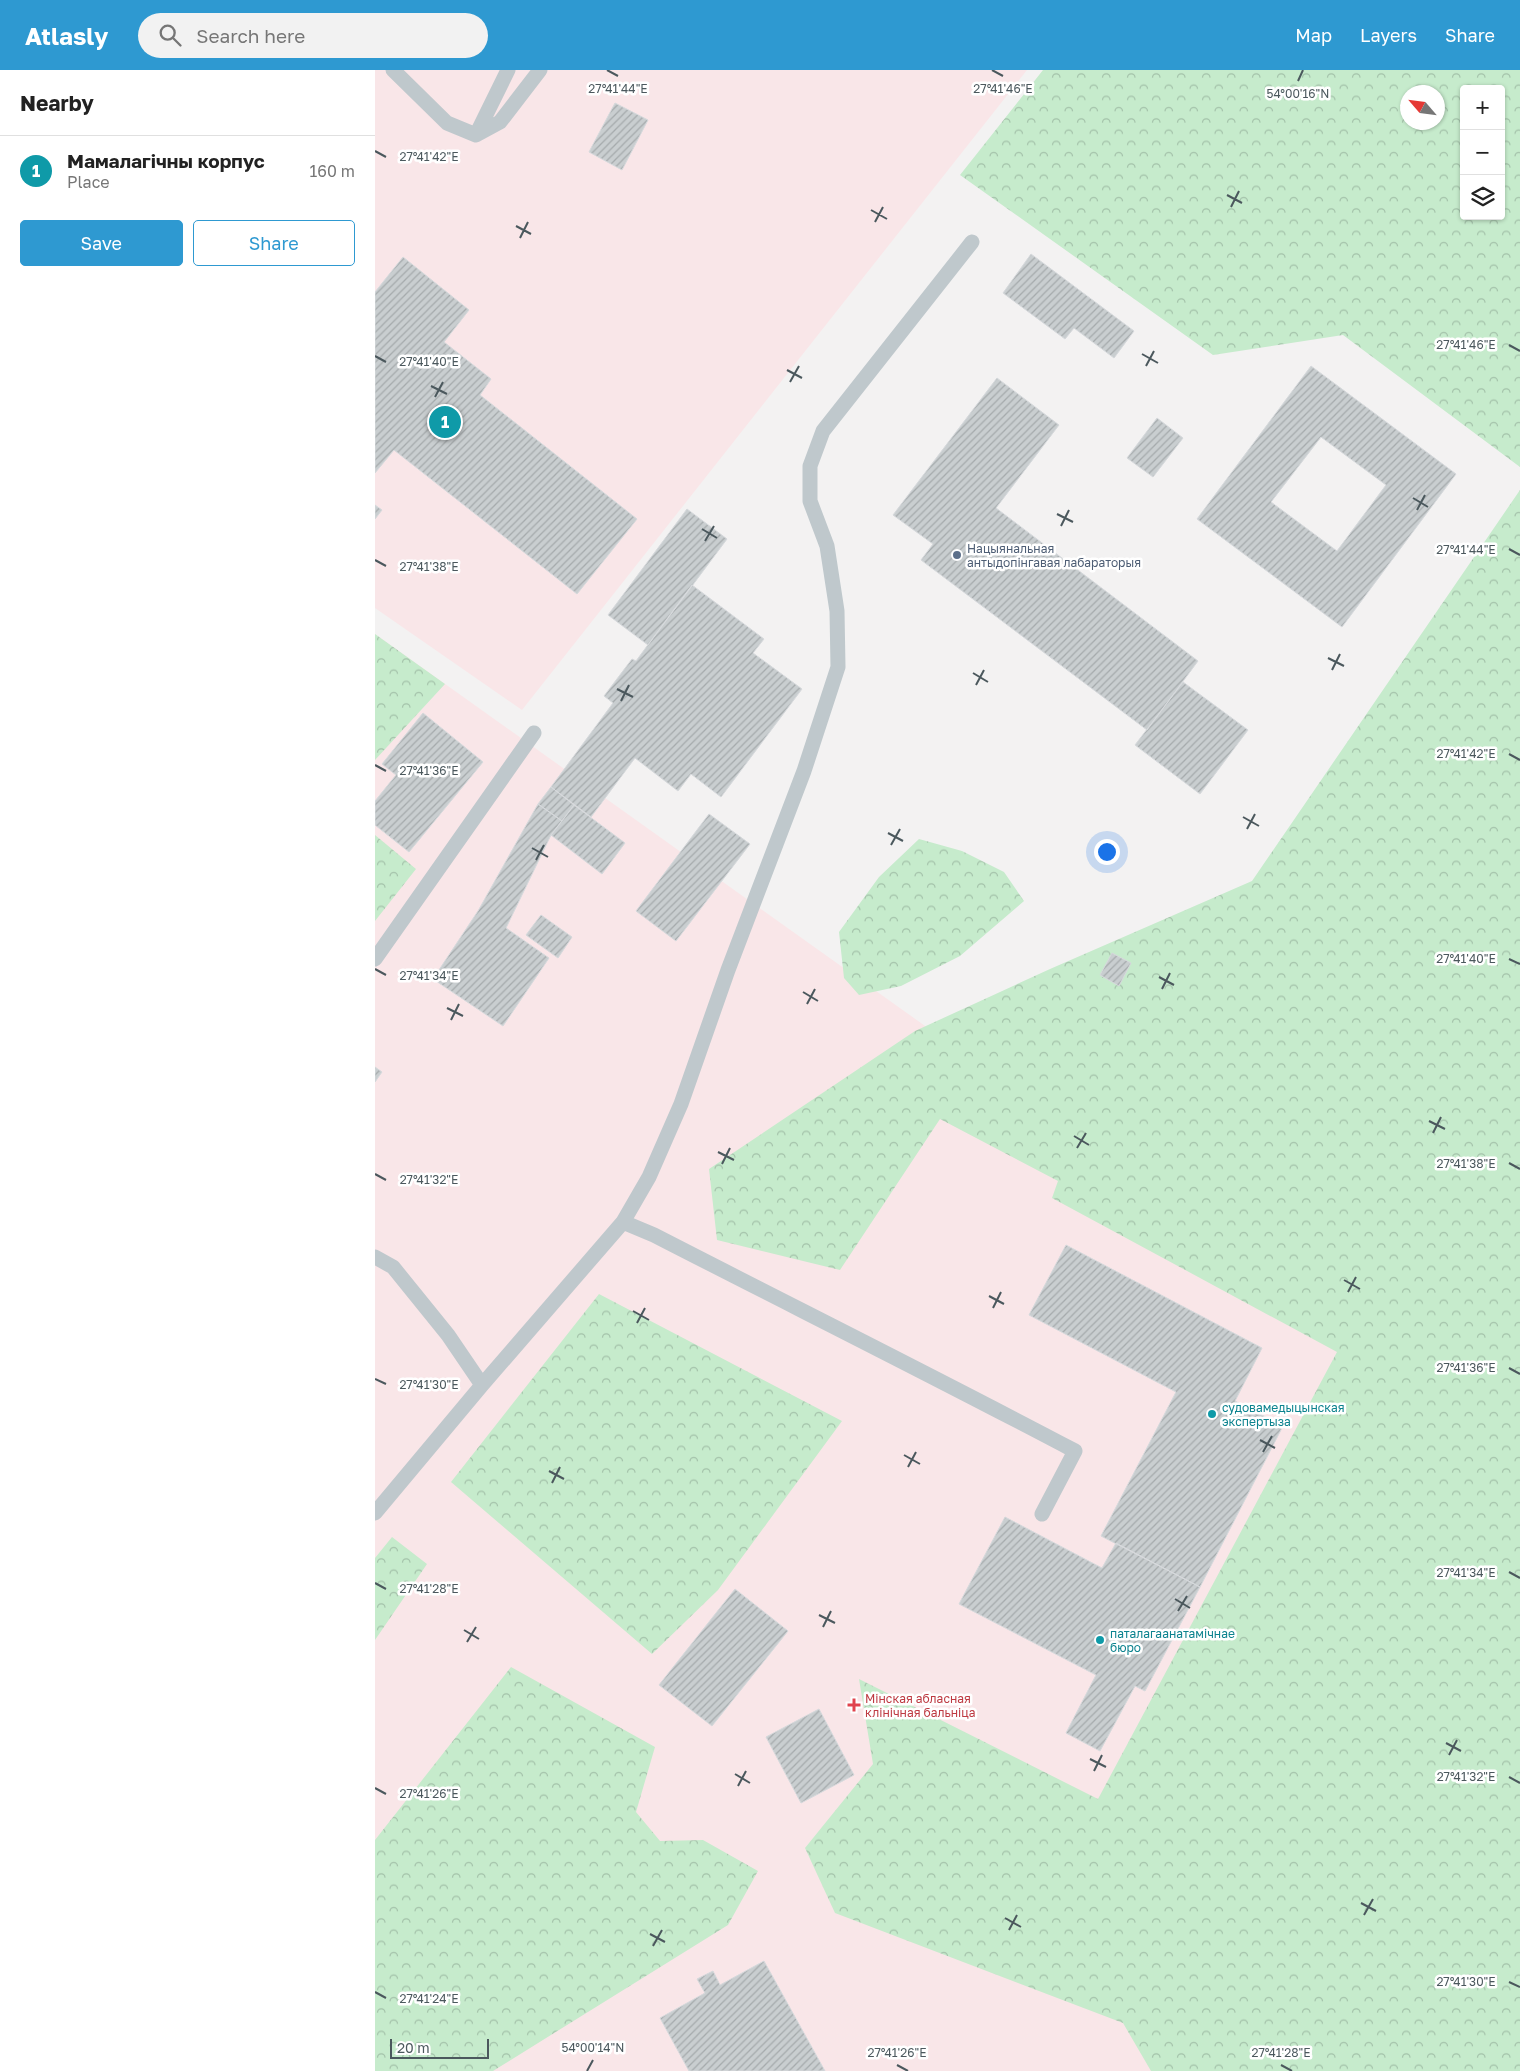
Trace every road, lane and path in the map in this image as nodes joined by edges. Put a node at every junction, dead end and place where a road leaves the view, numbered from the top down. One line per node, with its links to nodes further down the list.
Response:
1 (393, 70): 4 (lane)
2 (508, 70): 4 (lane)
3 (540, 70): 4 (lane)
4 (476, 135)
5 (972, 242): 8 (lane)
6 (534, 733): 7 (lane)
7 (375, 959)
8 (623, 1222): 10 (lane); 12 (lane)
9 (375, 1258): 10 (lane)
10 (482, 1386): 11 (lane)
11 (375, 1513)
12 (1042, 1514)

